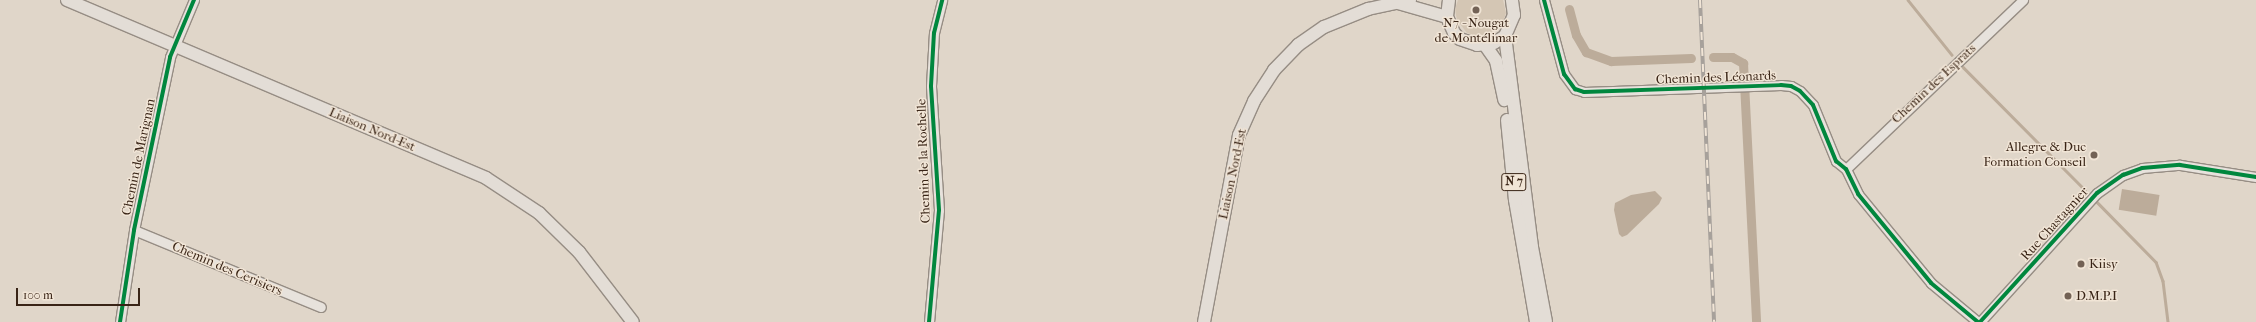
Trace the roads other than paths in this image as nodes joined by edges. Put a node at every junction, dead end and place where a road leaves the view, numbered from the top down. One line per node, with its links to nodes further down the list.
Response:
1 (67, 0): 13 (main road, Liaison Nord-Est)
2 (194, 0): 13 (street, Chemin de Marignan)
3 (942, 0): 20 (street, Chemin de la Rochelle)
4 (1410, 0): 9 (main road, Liaison Nord-Est)
5 (1449, 0): 10 (main road)
6 (1544, 0): 14 (street, Chemin des Léonards)
7 (2023, 0): 14 (street, Chemin des Esprats)
8 (1516, 2): 11 (main road)
9 (1397, 3): 10 (main road); 21 (main road, Liaison Nord-Est)
10 (1447, 17): 12 (main road)
11 (1505, 36): 12 (main road); 23 (main road, N 7)
12 (1485, 45): 22 (main road, N 7)
13 (174, 46): 16 (street, Chemin de Marignan); 19 (main road, Liaison Nord-Est)
14 (1846, 169): 24 (street, Chemin des Léonards)
15 (2256, 177): 24 (street, Rue Chastagnier)
16 (134, 230): 17 (street, Chemin des Cerisiers); 18 (street, Chemin de Marignan)
17 (321, 307)
18 (120, 322)
19 (633, 322)
20 (929, 322)
21 (1204, 322)
22 (1536, 322)
23 (1546, 322)
24 (1979, 322)

